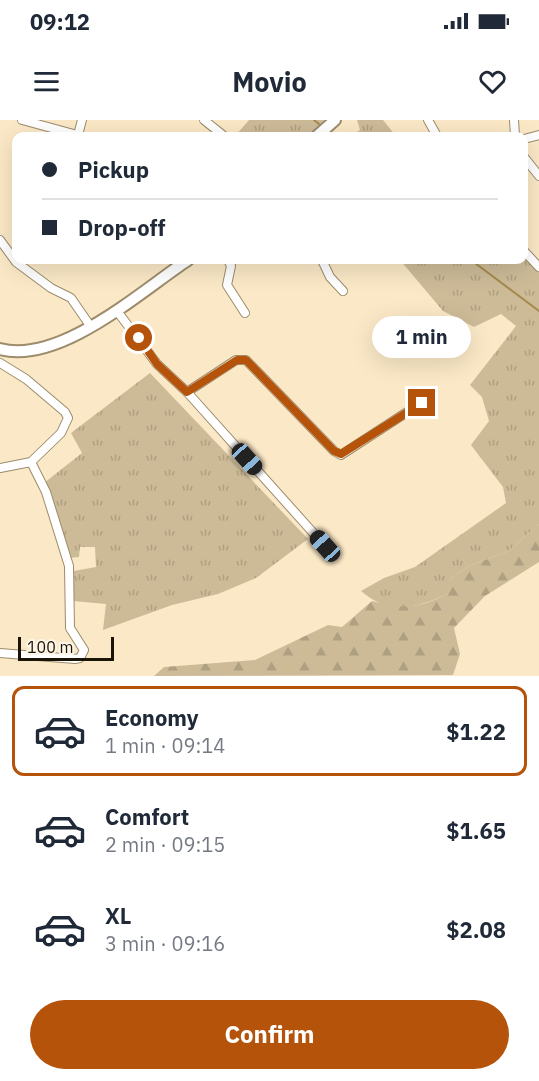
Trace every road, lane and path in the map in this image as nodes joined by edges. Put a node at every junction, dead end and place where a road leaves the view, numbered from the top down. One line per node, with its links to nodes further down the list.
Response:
1 (22, 120): 4 (street)
2 (204, 120): 5 (street)
3 (335, 120): 6 (street)
4 (66, 132)
5 (219, 132)
6 (322, 132)
7 (528, 162): 8 (street)
8 (539, 176)
9 (0, 240): 10 (street)
10 (12, 256)
11 (528, 256): 16 (street)
12 (19, 264): 20 (street)
13 (182, 264): 18 (street)
14 (230, 264): 19 (street)
15 (324, 264): 17 (street)
16 (539, 267)
17 (343, 291)
18 (117, 311): 20 (street); 23 (street)
19 (245, 313)
20 (91, 327): 21 (street)
21 (0, 349)
22 (0, 363): 25 (street)
23 (187, 392): 24 (street); 27 (street)
24 (422, 403)
25 (31, 462): 26 (street); 28 (street)
26 (0, 468)
27 (325, 546)
28 (0, 652)

